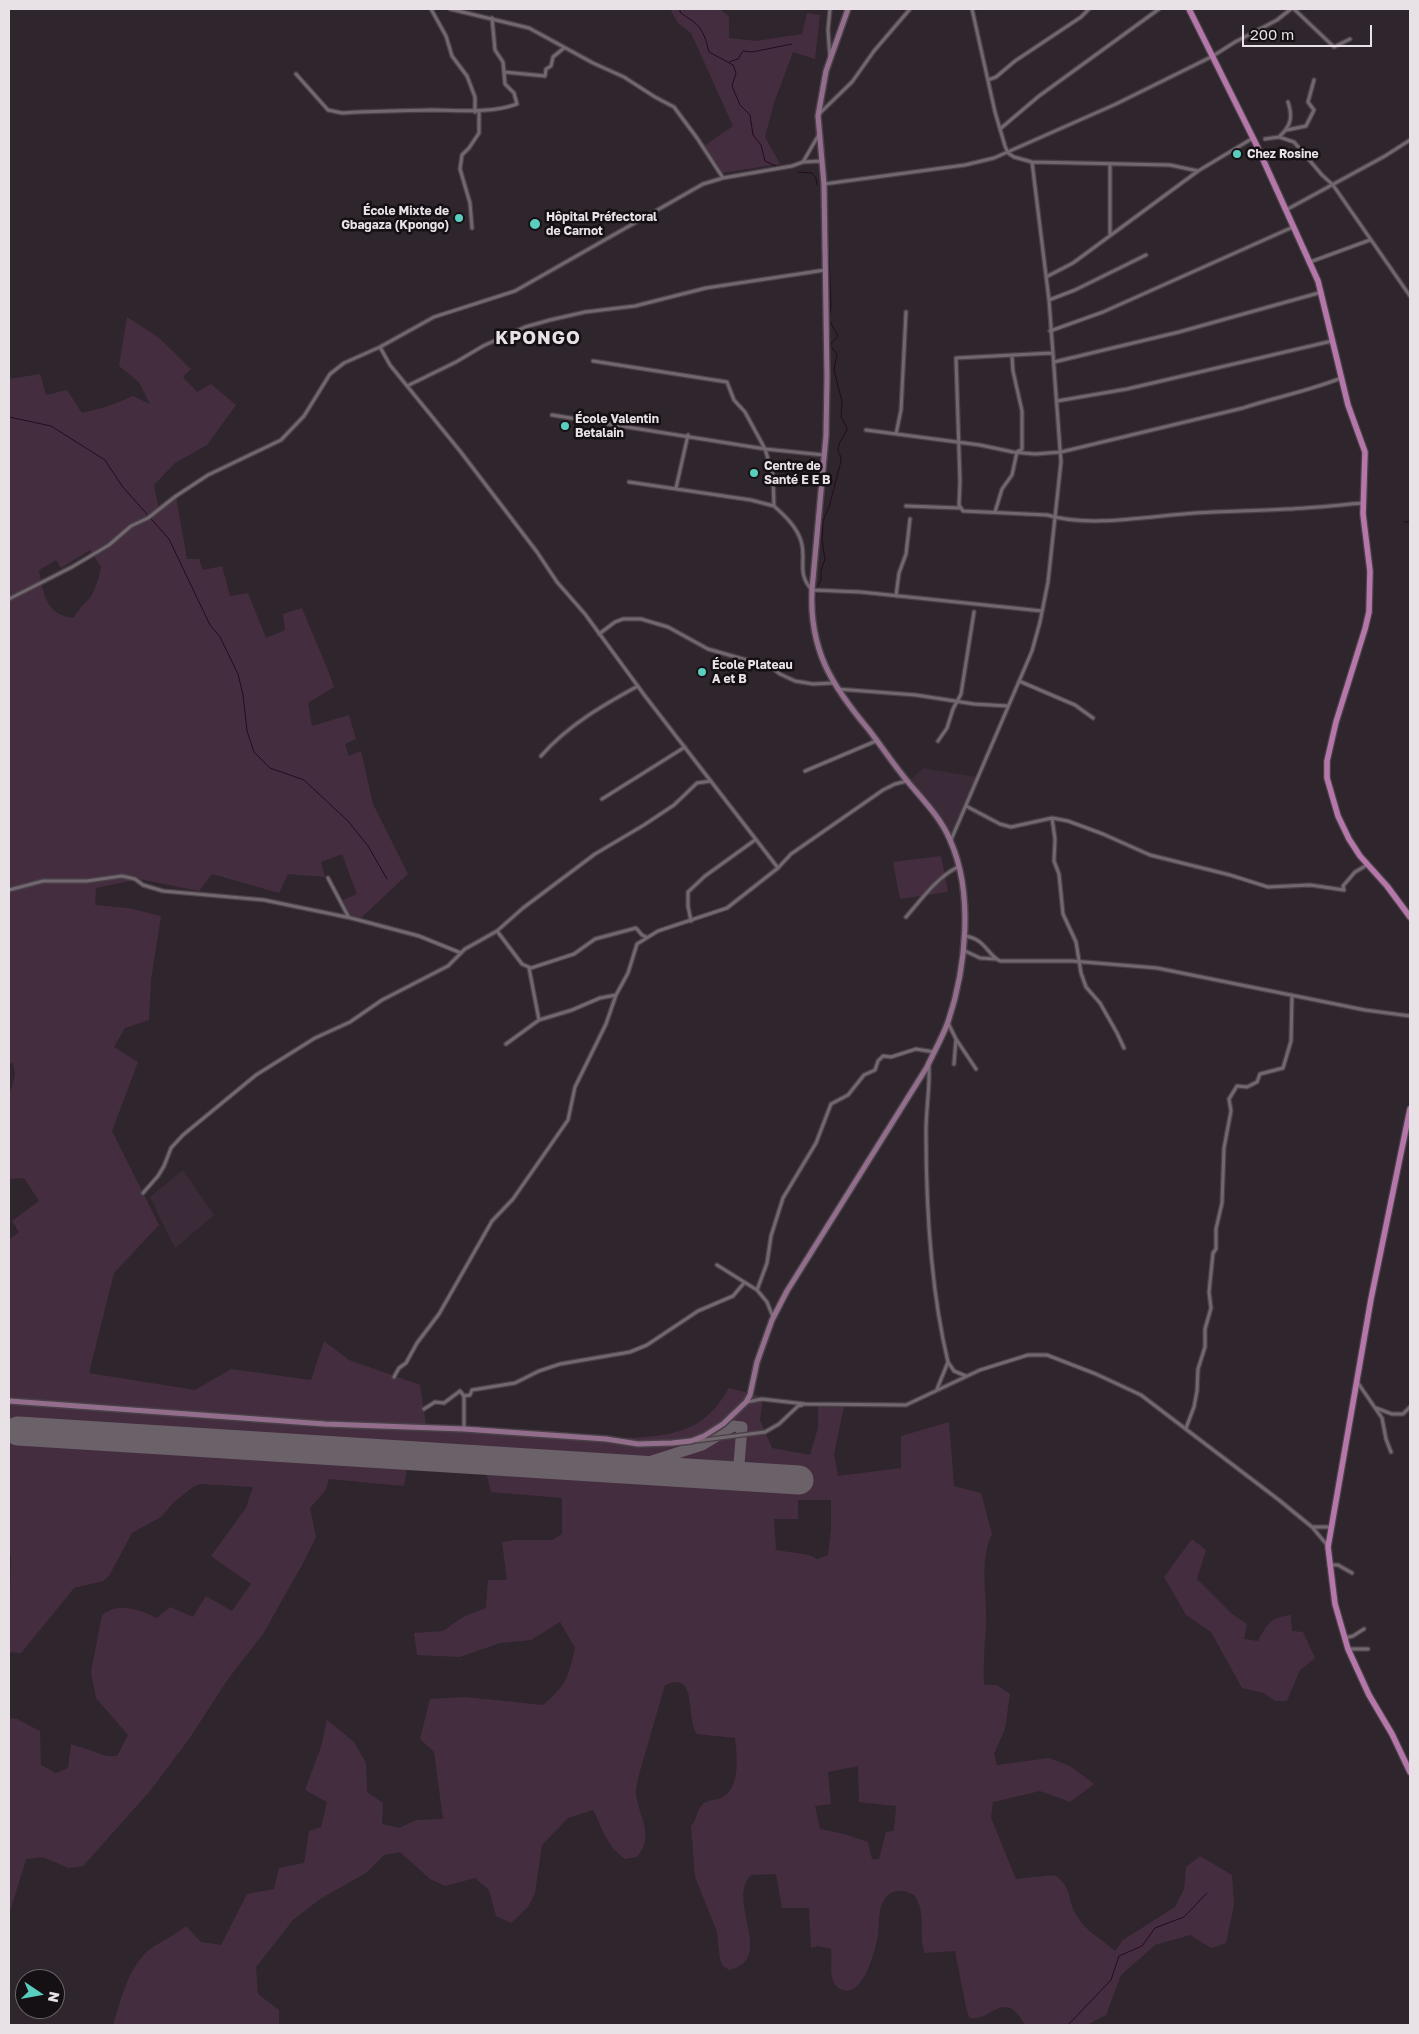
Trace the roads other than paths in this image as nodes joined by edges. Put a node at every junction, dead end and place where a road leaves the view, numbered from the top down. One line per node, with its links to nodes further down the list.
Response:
1 (431, 9): 21 (street)
2 (450, 9): 11 (street)
3 (830, 9): 15 (street)
4 (848, 9): 15 (main road)
5 (910, 9): 22 (street)
6 (972, 9): 18 (street)
7 (1159, 9): 23 (street)
8 (1189, 9): 14 (main road)
9 (1292, 9): 12 (street); 14 (street)
10 (1087, 10): 18 (street)
11 (492, 18): 13 (street); 16 (street)
12 (1350, 39)
13 (564, 48): 16 (street); 36 (street)
14 (1213, 56): 27 (main road); 30 (street)
15 (830, 60): 22 (main road)
16 (504, 72): 21 (street)
17 (296, 74): 21 (street)
18 (988, 80): 23 (street)
19 (1314, 80): 24 (street)
20 (1288, 102): 24 (street)
21 (477, 112): 41 (street)
22 (818, 116): 25 (main road)
23 (1000, 129): 30 (street)
24 (1287, 130): 26 (street)
25 (818, 136): 31 (main road); 32 (street)
26 (1279, 137): 28 (street); 38 (street)
27 (1253, 138): 35 (street); 39 (main road)
28 (1265, 139)
29 (1410, 140): 38 (street)
30 (1008, 153): 33 (street); 37 (street)
31 (822, 161): 32 (street); 37 (main road)
32 (803, 162): 36 (street)
33 (1032, 162): 34 (street); 47 (street)
34 (1110, 164): 35 (street); 42 (street)
35 (1198, 171): 42 (street)
36 (723, 178): 54 (street)
37 (824, 184): 46 (main road)
38 (1333, 185): 39 (street); 43 (street)
39 (1286, 210): 40 (main road)
40 (1293, 227): 45 (main road); 52 (street)
41 (472, 228)
42 (1110, 234): 47 (street)
43 (1370, 240): 45 (street); 49 (street)
44 (1146, 255): 50 (street)
45 (1309, 262): 48 (main road)
46 (825, 270): 60 (street); 70 (main road)
47 (1046, 277): 50 (street)
48 (1322, 292): 53 (main road); 58 (street)
49 (1410, 296)
50 (1049, 300): 52 (street)
51 (906, 312): 64 (street)
52 (1050, 331): 55 (street)
53 (1333, 340): 59 (main road); 61 (street)
54 (380, 347): 60 (street); 82 (street)
55 (1052, 354): 56 (street); 58 (street)
56 (1012, 356): 66 (street); 68 (street)
57 (593, 361): 67 (street)
58 (1054, 362): 61 (street)
59 (1343, 377): 69 (street); 73 (main road)
60 (406, 386): 85 (street)
61 (1057, 401): 69 (street)
62 (552, 415): 65 (street)
63 (866, 430): 64 (street)
64 (896, 434): 66 (street)
65 (688, 435): 67 (street); 72 (street)
66 (958, 442): 68 (street); 76 (street)
67 (765, 449): 70 (street); 74 (street)
68 (1018, 452): 69 (street); 77 (street)
69 (1061, 452): 78 (street)
70 (824, 456): 80 (main road)
71 (629, 482): 72 (street)
72 (676, 488): 74 (street)
73 (1363, 503): 78 (street); 105 (main road)
74 (774, 506): 80 (street)
75 (906, 506): 76 (street)
76 (960, 508): 77 (street)
77 (995, 512): 78 (street)
78 (1055, 518): 83 (street)
79 (910, 519): 81 (street)
80 (814, 591): 81 (street); 87 (main road)
81 (896, 596): 83 (street)
82 (9, 599)
83 (1042, 611): 86 (street)
84 (974, 612): 90 (street)
85 (599, 634): 87 (street); 88 (street)
86 (1019, 681): 91 (street); 92 (street)
87 (834, 684): 89 (main road)
88 (638, 686): 95 (street); 96 (street)
89 (837, 689): 90 (street); 93 (main road)
90 (959, 702): 91 (street); 94 (street)
91 (1008, 706): 101 (street)
92 (1093, 718)
93 (877, 740): 97 (street); 99 (main road)
94 (938, 741)
95 (685, 746): 98 (street); 100 (street)
96 (542, 756)
97 (805, 771)
98 (711, 781): 103 (street); 114 (street)
99 (907, 781): 104 (main road); 107 (street)
100 (602, 799)
101 (966, 806): 102 (street); 104 (street)
102 (1052, 818): 105 (street); 120 (street)
103 (756, 840): 107 (street); 113 (street)
104 (951, 840): 106 (main road)
105 (1367, 865): 112 (main road)
106 (959, 867): 111 (street); 115 (main road)
107 (778, 868): 113 (street)
108 (328, 878): 110 (street)
109 (9, 890): 110 (street)
110 (348, 917): 118 (street)
111 (906, 917)
112 (1410, 917)
113 (691, 921): 116 (street)
114 (497, 931): 118 (street); 121 (street)
115 (965, 936): 117 (main road); 119 (street)
116 (647, 937): 121 (street); 122 (street)
117 (962, 950): 119 (street); 126 (main road)
118 (461, 954): 135 (street)
119 (995, 959): 120 (street)
120 (1078, 962): 123 (street); 129 (street)
121 (529, 968): 125 (street)
122 (616, 995): 125 (street); 142 (street)
123 (1292, 995): 124 (street); 152 (street)
124 (1410, 1016)
125 (540, 1020): 128 (street)
126 (947, 1023): 127 (street); 130 (main road)
127 (956, 1039): 132 (street); 133 (street)
128 (506, 1044)
129 (1124, 1048)
130 (934, 1052): 131 (main road); 138 (street)
131 (929, 1063): 139 (main road); 140 (street)
132 (954, 1064)
133 (976, 1069)
134 (1410, 1109): 143 (main road)
135 (143, 1193)
136 (716, 1265): 137 (street)
137 (744, 1283): 138 (street); 145 (street)
138 (757, 1290): 139 (street)
139 (773, 1318): 147 (main road)
140 (948, 1362): 141 (street); 144 (street)
141 (966, 1376): 144 (street); 152 (street)
142 (394, 1377)
143 (1357, 1381): 150 (street); 157 (main road)
144 (937, 1391): 148 (street)
145 (464, 1396): 151 (street); 153 (street)
146 (9, 1401): 153 (main road)
147 (746, 1402): 148 (street); 154 (main road)
148 (805, 1404): 154 (street)
149 (1410, 1407): 150 (street)
150 (1375, 1408): 155 (street)
151 (424, 1409)
152 (1186, 1428): 156 (street)
153 (464, 1429): 154 (main road)
154 (691, 1441)
155 (1391, 1452)
156 (1312, 1527): 157 (street); 158 (street)
157 (1331, 1527): 158 (main road)
158 (1328, 1547): 159 (main road)
159 (1329, 1565): 160 (street); 162 (main road)
160 (1352, 1573)
161 (1364, 1629): 162 (street)
162 (1344, 1638): 163 (main road)
163 (1348, 1648): 164 (street); 165 (main road)
164 (1368, 1649)
165 (1410, 1772)

